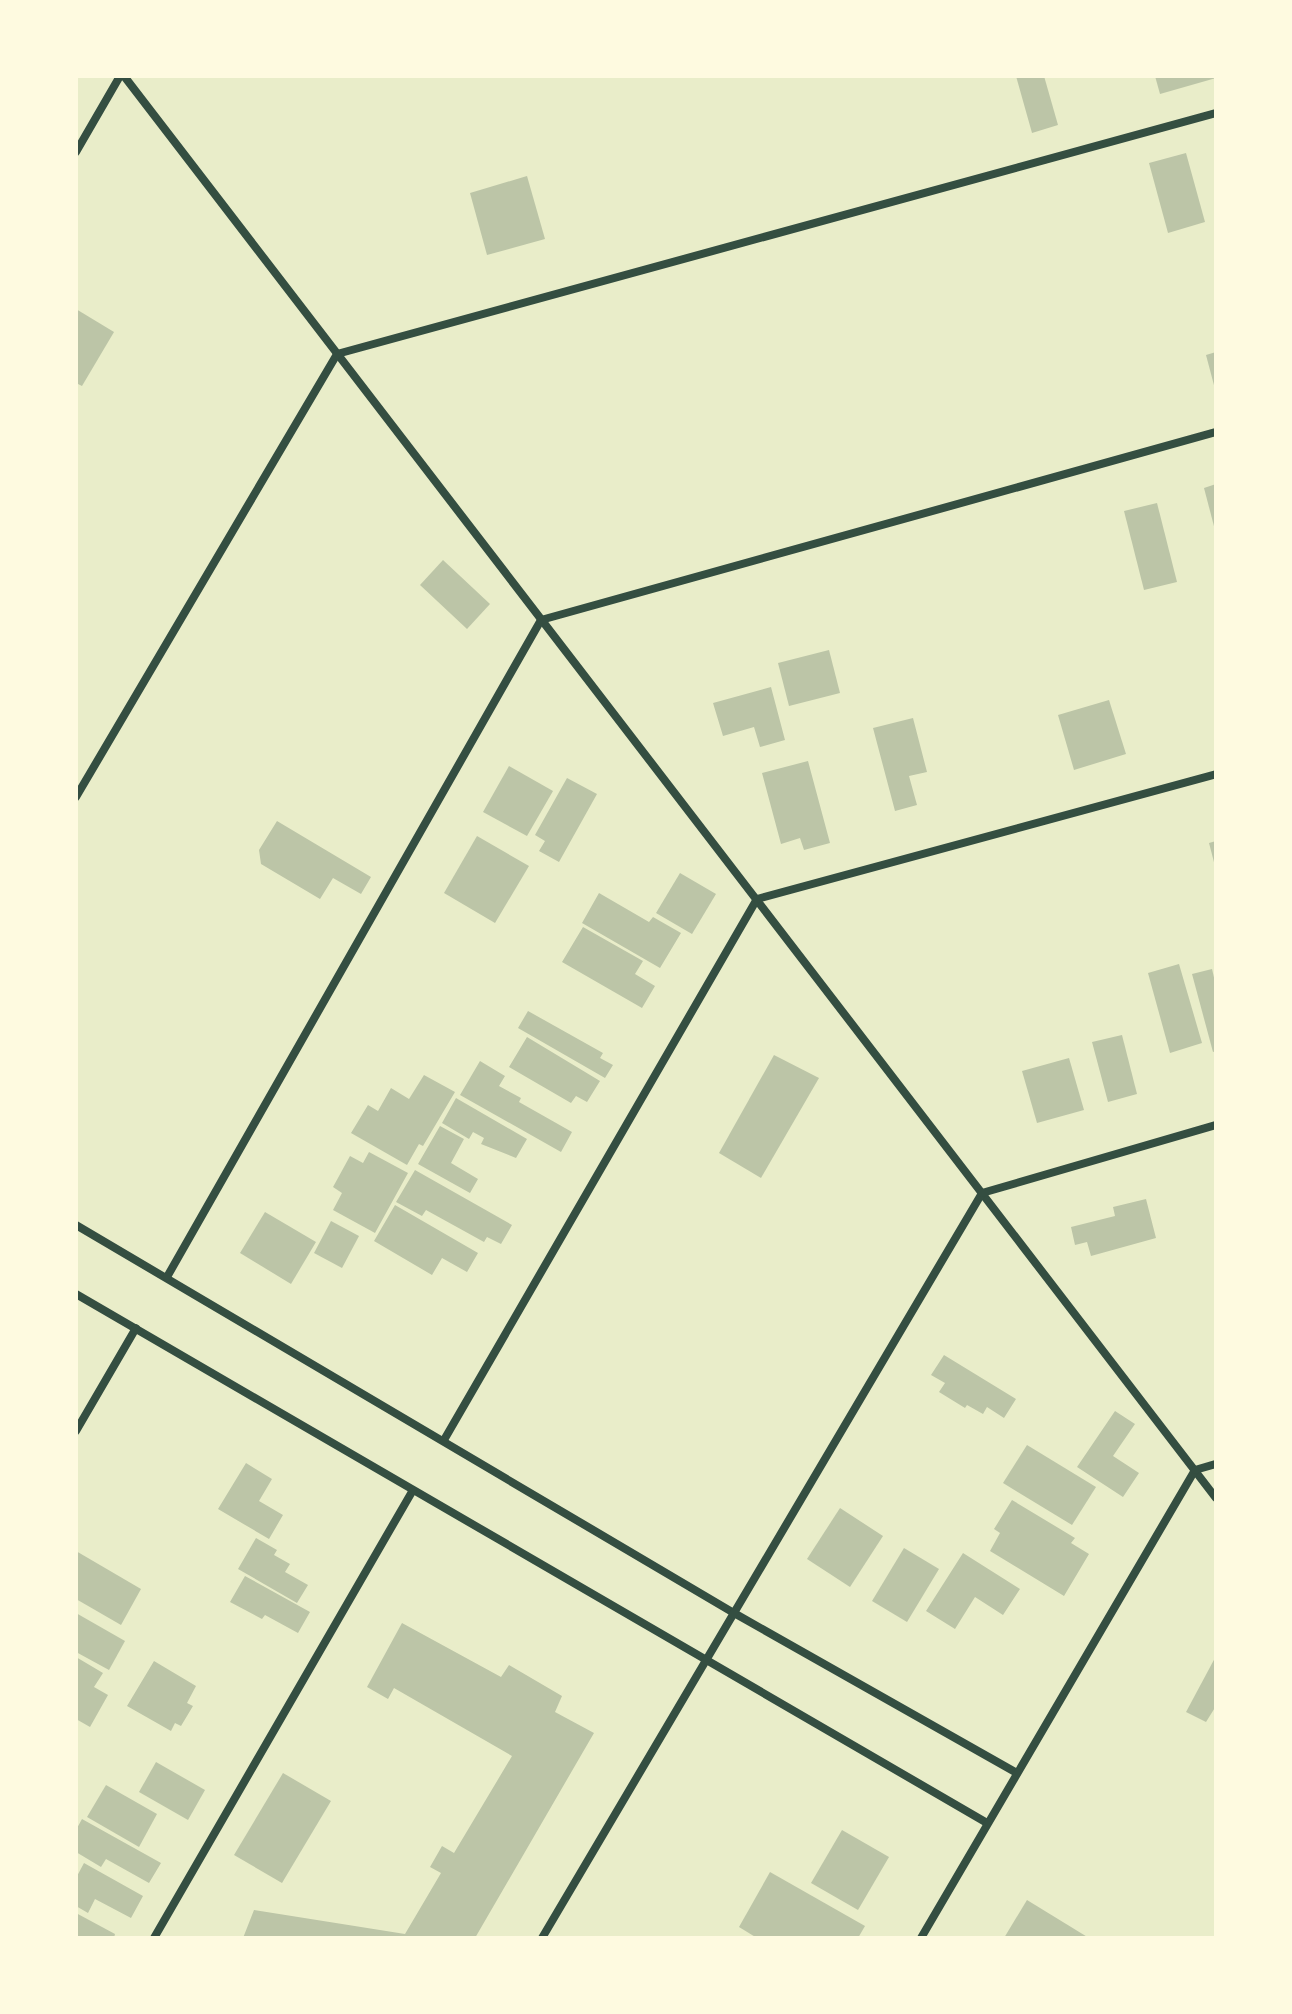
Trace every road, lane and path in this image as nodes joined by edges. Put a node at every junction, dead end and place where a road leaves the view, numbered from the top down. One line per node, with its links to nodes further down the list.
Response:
1 (122, 76): 3 (street); 4 (street)
2 (1216, 113): 4 (street)
3 (76, 152)
4 (337, 354): 6 (street); 8 (street)
5 (1216, 432): 6 (street)
6 (541, 620): 9 (street); 13 (street)
7 (1216, 774): 9 (street)
8 (76, 797)
9 (757, 899): 11 (street); 17 (street)
10 (1216, 1125): 11 (street)
11 (982, 1193): 19 (street); 22 (street)
12 (76, 1225): 13 (street)
13 (167, 1277): 17 (street)
14 (76, 1294): 15 (street)
15 (136, 1328): 16 (street); 20 (street)
16 (76, 1431)
17 (444, 1440): 22 (street)
18 (1216, 1464): 19 (street)
19 (1195, 1470): 21 (street); 24 (street)
20 (413, 1490): 23 (street); 26 (street)
21 (1216, 1498)
22 (734, 1613): 23 (street); 24 (street)
23 (705, 1662): 25 (street); 27 (street)
24 (1017, 1773): 25 (street)
25 (987, 1823): 28 (street)
26 (154, 1938)
27 (542, 1938)
28 (921, 1938)

